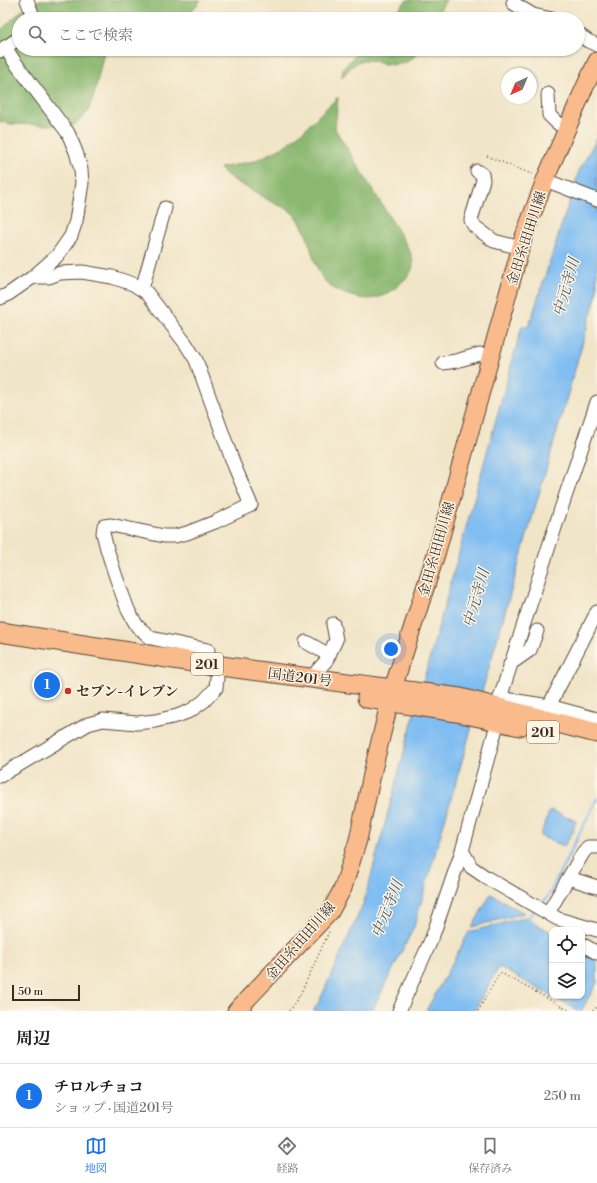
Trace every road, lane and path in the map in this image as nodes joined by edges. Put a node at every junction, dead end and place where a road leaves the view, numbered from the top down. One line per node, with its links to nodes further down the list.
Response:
1 (27, 0): 3 (street)
2 (513, 4): 4 (street)
3 (31, 12)
4 (528, 12)
5 (585, 39): 7 (street)
6 (12, 43): 8 (street)
7 (597, 45)
8 (3, 49): 18 (street)
9 (597, 61): 11 (main road, 金田糸田田川線)
10 (548, 94): 11 (street)
11 (566, 129): 14 (main road, 金田糸田田川線)
12 (487, 156): 14 (path)
13 (477, 171): 17 (street)
14 (551, 182): 15 (street); 17 (main road, 金田糸田田川線)
15 (597, 200)
16 (165, 208): 19 (street)
17 (520, 248): 21 (main road, 金田糸田田川線)
18 (33, 277): 19 (street); 20 (street)
19 (142, 289): 32 (street)
20 (0, 298)
21 (490, 357): 22 (street); 34 (main road, 金田糸田田川線)
22 (443, 363)
23 (597, 402): 31 (street)
24 (597, 612): 35 (street)
25 (333, 624): 30 (street)
26 (537, 631): 31 (street)
27 (0, 632): 32 (highway, 国道201号 / 201)
28 (0, 641): 32 (highway, 国道201号 / 201)
29 (306, 642): 30 (street)
30 (329, 655): 33 (street)
31 (510, 664): 36 (street)
32 (212, 670): 33 (highway, 国道201号 / 201); 34 (highway, 国道201号 / 201); 40 (street)
33 (315, 679): 34 (highway, 国道201号 / 201)
34 (392, 695): 36 (highway, 国道201号 / 201); 51 (main road, 金田糸田田川線)
35 (549, 706): 36 (street); 37 (street)
36 (496, 711): 38 (highway, 国道201号 / 201); 39 (highway, 国道201号 / 201); 42 (street)
37 (597, 719)
38 (597, 733)
39 (597, 744)
40 (0, 776)
41 (597, 847): 43 (street)
42 (462, 851): 45 (street); 53 (street)
43 (569, 878): 44 (street); 45 (street)
44 (597, 887)
45 (548, 913): 47 (street)
46 (331, 928): 52 (path)
47 (597, 930)
48 (585, 946): 49 (street)
49 (597, 953)
50 (597, 1008): 56 (path)
51 (236, 1011)
52 (289, 1011)
53 (400, 1011)
54 (478, 1011): 55 (path)
55 (570, 1011)
56 (593, 1011)

